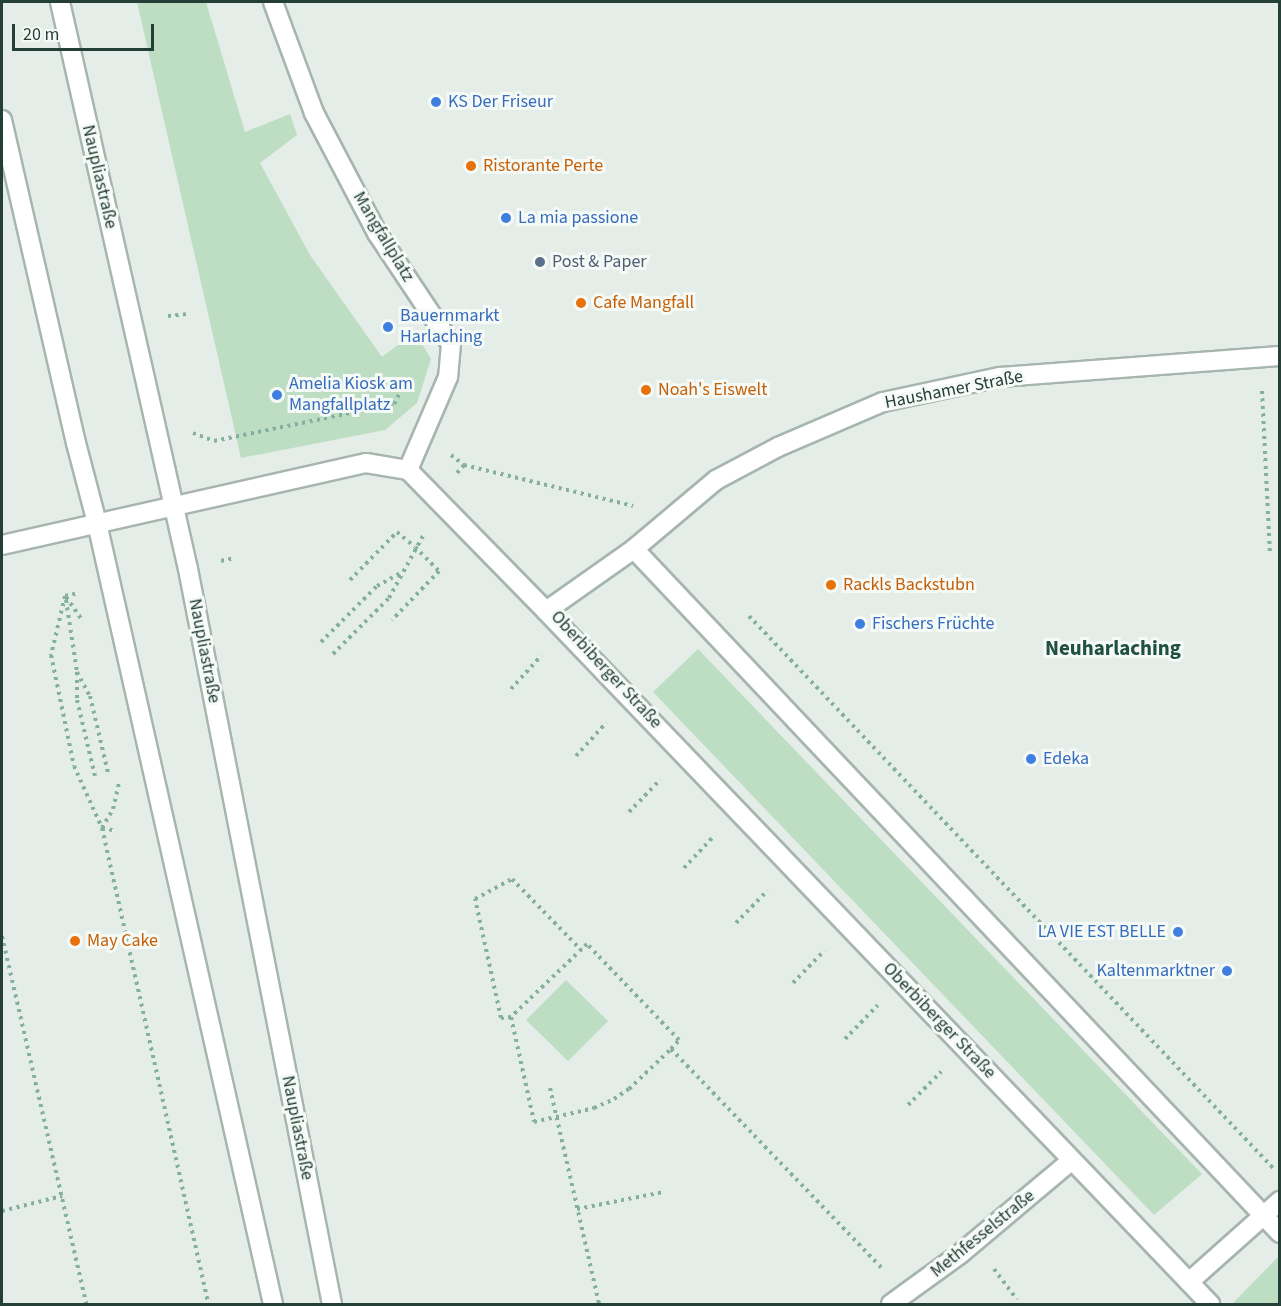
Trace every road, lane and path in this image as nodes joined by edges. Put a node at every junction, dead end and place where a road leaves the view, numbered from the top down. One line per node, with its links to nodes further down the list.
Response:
1 (60, 2): 14 (street, Naupliastraße)
2 (273, 2): 12 (street, Mangfallplatz)
3 (2, 120): 15 (street)
4 (186, 315): 5 (path)
5 (168, 316)
6 (1280, 356): 16 (street, Haushamer Straße)
7 (394, 404): 9 (path)
8 (1263, 426): 20 (path)
9 (193, 433)
10 (451, 455): 11 (path)
11 (464, 465): 13 (path); 16 (path)
12 (408, 470): 14 (street); 27 (street)
13 (453, 479)
14 (173, 507): 15 (street); 22 (street, Naupliastraße)
15 (97, 523): 17 (street); 25 (street)
16 (659, 528): 19 (street, Haushamer Straße)
17 (2, 545)
18 (415, 547): 23 (path); 24 (path); 29 (path)
19 (634, 549): 27 (street, Oberbiberger Straße); 68 (street)
20 (1270, 552)
21 (234, 558): 22 (path)
22 (188, 569): 75 (street, Naupliastraße)
23 (402, 571): 31 (path); 32 (path)
24 (350, 580)
25 (111, 586): 26 (path); 74 (street)
26 (65, 596): 33 (path); 42 (path)
27 (546, 611): 30 (street, Oberbiberger Straße)
28 (747, 615): 62 (path)
29 (392, 620)
30 (565, 630): 34 (path); 35 (street, Oberbiberger Straße)
31 (321, 642)
32 (333, 654)
33 (77, 672): 38 (path); 39 (path)
34 (511, 689)
35 (630, 697): 36 (street, Oberbiberger Straße); 37 (path)
36 (684, 754): 40 (street, Oberbiberger Straße); 41 (path)
37 (576, 756)
38 (108, 773)
39 (94, 776)
40 (738, 811): 44 (street, Oberbiberger Straße); 45 (path)
41 (629, 812)
42 (102, 828): 43 (path); 49 (path)
43 (117, 831)
44 (790, 866): 46 (path); 47 (street, Oberbiberger Straße)
45 (684, 868)
46 (736, 923)
47 (848, 926): 52 (street, Oberbiberger Straße); 53 (path)
48 (2, 936): 64 (path)
49 (127, 943): 50 (path); 73 (path)
50 (145, 946)
51 (580, 950): 54 (path); 54 (path); 56 (path)
52 (900, 981): 55 (path); 57 (street, Oberbiberger Straße)
53 (793, 983)
54 (511, 1017): 60 (path)
55 (845, 1040)
56 (671, 1049): 60 (path); 70 (path)
57 (965, 1049): 59 (path); 61 (street, Oberbiberger Straße)
58 (550, 1088): 60 (path)
59 (908, 1105)
60 (556, 1117): 66 (path)
61 (1072, 1160): 71 (street, Oberbiberger Straße); 77 (street, Methfesselstraße)
62 (1280, 1175)
63 (664, 1192): 66 (path)
64 (62, 1196): 67 (path); 72 (path)
65 (1280, 1201): 68 (street)
66 (577, 1209): 76 (path)
67 (2, 1211)
68 (1262, 1215): 69 (street); 71 (street)
69 (1280, 1233)
70 (858, 1243)
71 (1189, 1282): 78 (street, Oberbiberger Straße)
72 (86, 1305)
73 (208, 1305)
74 (273, 1305)
75 (332, 1305)
76 (599, 1305)
77 (891, 1305)
78 (1210, 1305)

